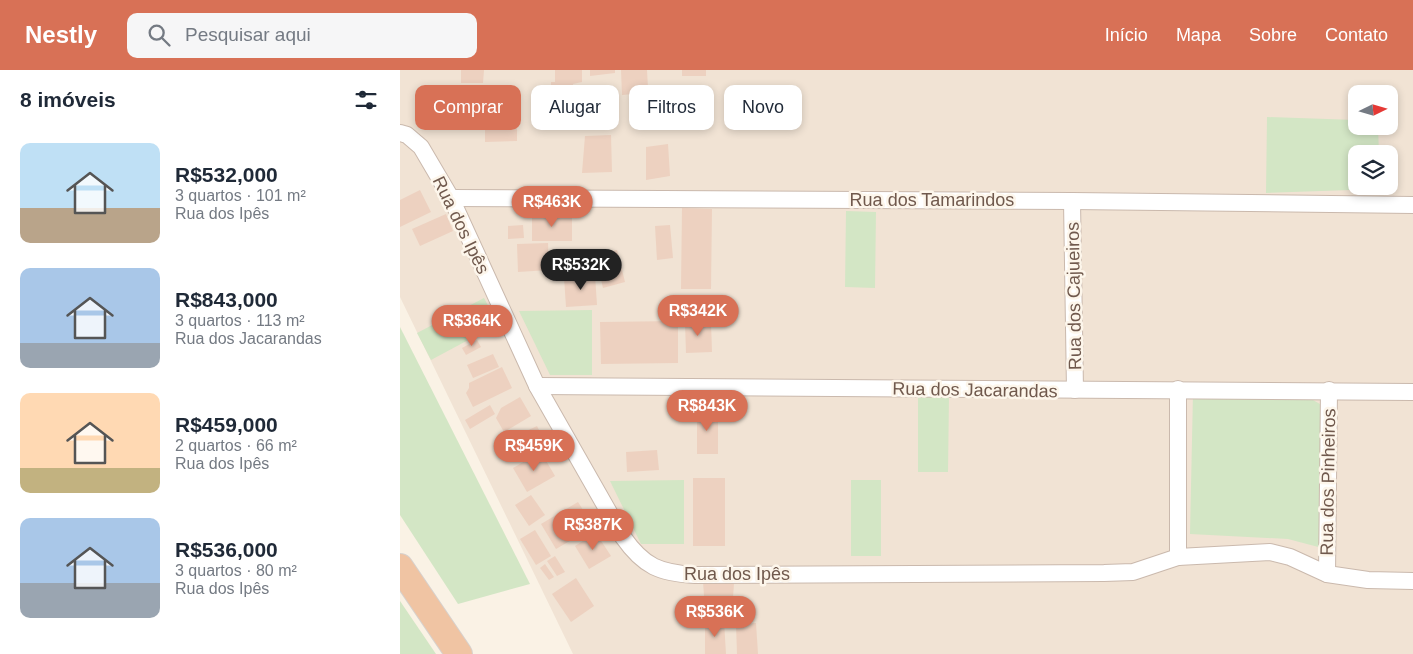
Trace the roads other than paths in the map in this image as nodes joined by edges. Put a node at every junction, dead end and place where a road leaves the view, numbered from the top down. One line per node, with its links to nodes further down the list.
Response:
1 (400, 133): 2 (street, Rua dos Ipês)
2 (450, 198): 3 (street, Rua dos Tamarindos); 5 (street, Rua dos Ipês)
3 (1072, 201): 4 (street, Rua dos Tamarindos); 6 (street, Rua dos Cajueiros)
4 (1413, 205)
5 (537, 386): 6 (street, Rua dos Jacarandas); 10 (street, Rua dos Ipês)
6 (1075, 390): 7 (street, Rua dos Jacarandas)
7 (1178, 390): 8 (street, Rua dos Jacarandas); 10 (street)
8 (1329, 390): 9 (street, Rua dos Jacarandas); 12 (street, Rua dos Pinheiros)
9 (1413, 392)
10 (1178, 557): 12 (street, Rua dos Ipês)
11 (400, 567): 16 (highway)
12 (1326, 574): 13 (street, Rua dos Ipês)
13 (1413, 582)
14 (400, 586): 15 (highway)
15 (445, 654)
16 (458, 654)

